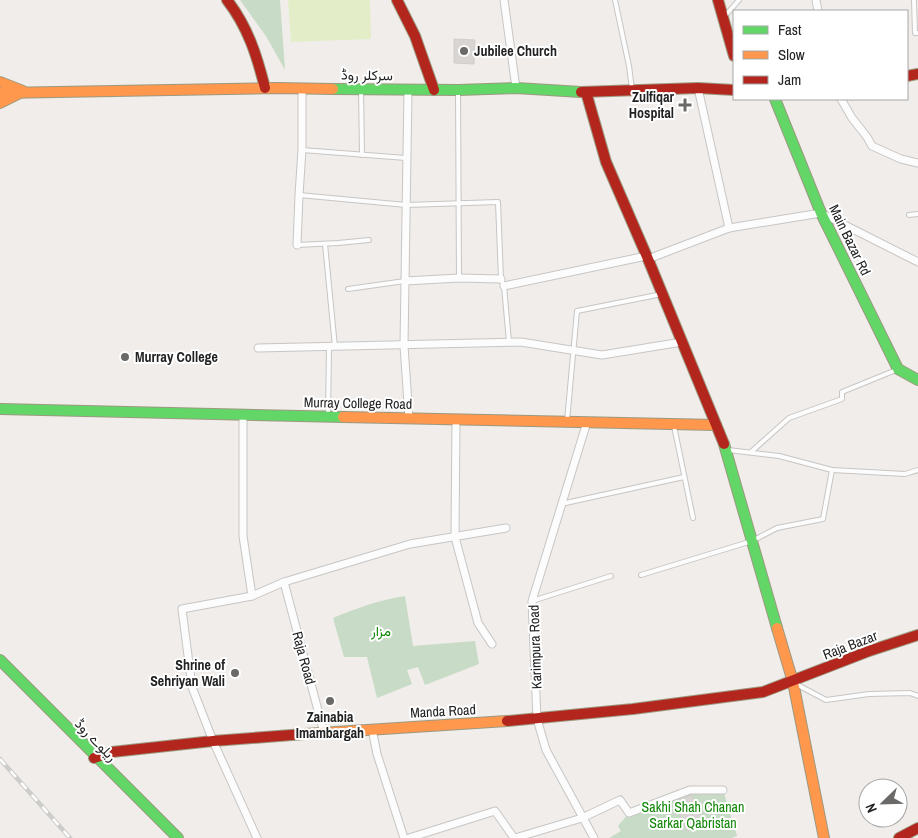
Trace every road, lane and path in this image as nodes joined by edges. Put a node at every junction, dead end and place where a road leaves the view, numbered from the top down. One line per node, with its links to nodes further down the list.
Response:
1 (227, 0): 12 (street)
2 (397, 0): 19 (street)
3 (504, 0): 14 (street)
4 (615, 0): 17 (lane)
5 (718, 0): 8 (street)
6 (739, 0): 8 (lane)
7 (914, 0): 9 (lane)
8 (723, 18): 10 (street)
9 (918, 33)
10 (733, 53)
11 (0, 82): 22 (street)
12 (265, 88): 13 (street, سرکلر روڈ); 22 (street, سرکلر روڈ)
13 (302, 88): 16 (street, سرکلر روڈ); 28 (street)
14 (516, 88): 20 (street, سرکلر روڈ); 23 (street, سرکلر روڈ)
15 (698, 88): 17 (street, سرکلر روڈ); 21 (street, سرکلر روڈ); 38 (street)
16 (361, 89): 18 (street, سرکلر روڈ); 29 (lane)
17 (632, 89): 23 (street, سرکلر روڈ)
18 (408, 90): 19 (street, سرکلر روڈ); 30 (street)
19 (434, 90): 20 (street, سرکلر روڈ)
20 (458, 90): 33 (lane)
21 (733, 90)
22 (23, 91): 24 (street, سرکلر روڈ); 27 (street)
23 (586, 92): 42 (street)
24 (0, 93)
25 (775, 100): 35 (street, Main Bazar Rd)
26 (842, 100): 31 (street)
27 (0, 103)
28 (302, 150): 29 (lane); 32 (street)
29 (362, 155): 30 (lane)
30 (406, 158): 34 (street)
31 (918, 163)
32 (299, 195): 34 (lane); 41 (street)
33 (458, 204): 34 (lane); 44 (lane); 46 (lane)
34 (406, 205): 45 (street)
35 (822, 213): 38 (street); 43 (street); 55 (street, Main Bazar Rd)
36 (918, 214): 37 (lane)
37 (909, 215)
38 (729, 228): 42 (street)
39 (369, 240): 40 (lane)
40 (325, 244): 41 (lane); 52 (lane)
41 (297, 245)
42 (647, 258): 46 (street); 48 (street)
43 (918, 262)
44 (459, 278): 45 (street); 46 (street)
45 (405, 281): 47 (lane); 51 (street)
46 (502, 283): 49 (lane)
47 (348, 289)
48 (662, 294): 50 (street); 54 (lane)
49 (509, 342): 51 (street); 54 (street)
50 (682, 342): 54 (street); 65 (street)
51 (404, 346): 52 (street); 60 (street)
52 (332, 347): 53 (street); 59 (lane)
53 (258, 348)
54 (574, 350): 62 (lane)
55 (898, 369): 56 (street); 67 (lane)
56 (918, 380)
57 (0, 409): 58 (street, Murray College Road)
58 (243, 414): 59 (street, Murray College Road); 79 (street)
59 (328, 416): 60 (street, Murray College Road)
60 (409, 418): 61 (street, Murray College Road)
61 (456, 419): 62 (street, Murray College Road); 74 (street)
62 (567, 421): 63 (street, Murray College Road)
63 (587, 422): 64 (street, Murray College Road); 71 (street, Karimpura Road)
64 (674, 424): 65 (street, Murray College Road); 70 (lane)
65 (716, 425): 66 (street)
66 (726, 450): 67 (lane); 75 (street)
67 (750, 452): 68 (lane)
68 (832, 470): 69 (lane); 75 (lane)
69 (918, 470)
70 (684, 476): 71 (lane); 72 (lane)
71 (561, 504): 80 (street, Karimpura Road)
72 (693, 518)
73 (506, 528): 74 (street)
74 (455, 537): 78 (street); 82 (street)
75 (752, 541): 76 (lane); 84 (street)
76 (641, 575)
77 (611, 576): 80 (lane)
78 (284, 582): 79 (street); 88 (street, Raja Road)
79 (252, 596): 89 (street)
80 (532, 601): 86 (street, Karimpura Road)
81 (918, 635): 84 (street, Raja Bazar)
82 (492, 644)
83 (0, 660): 90 (street, ریلوے روڈ)
84 (792, 682): 85 (lane); 86 (street, Manda Road); 101 (street)
85 (918, 696)
86 (537, 719): 87 (street, Manda Road); 92 (street, Karimpura Road)
87 (372, 729): 88 (street, Manda Road); 97 (street)
88 (324, 733): 89 (street, Manda Road)
89 (213, 741): 90 (street, Manda Road); 96 (street)
90 (96, 757): 94 (street, ریلوے روڈ); 95 (street)
91 (723, 790): 92 (street)
92 (582, 818): 99 (street); 100 (street, Karimpura Road)
93 (918, 828): 102 (street)
94 (172, 838)
95 (178, 838)
96 (257, 838)
97 (404, 838)
98 (410, 838): 99 (street)
99 (514, 838)
100 (594, 838)
101 (824, 838)
102 (899, 838)

